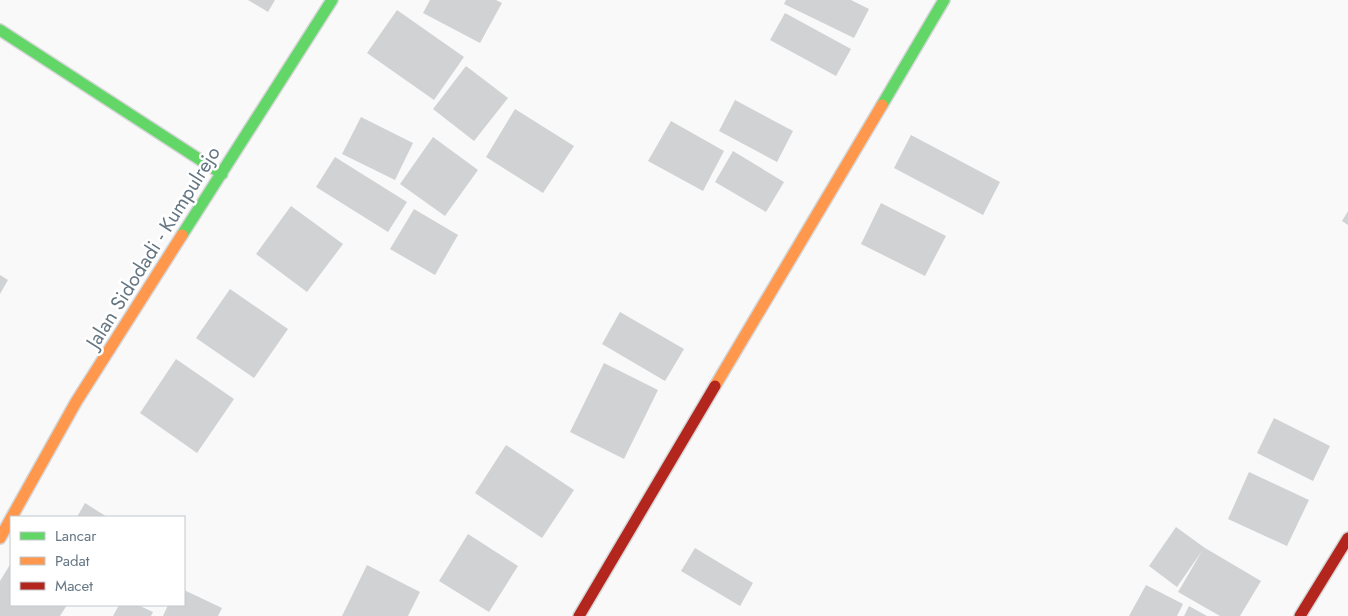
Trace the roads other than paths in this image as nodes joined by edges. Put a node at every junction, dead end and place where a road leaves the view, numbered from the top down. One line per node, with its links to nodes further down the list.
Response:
1 (332, 0): 4 (street, Jalan Sidodadi - Kumpulrejo)
2 (944, 0): 9 (street)
3 (0, 30): 4 (street)
4 (222, 174): 5 (street, Jalan Sidodadi - Kumpulrejo)
5 (12, 516)
6 (10, 520): 7 (street, Jalan Sidodadi - Kumpulrejo)
7 (0, 538)
8 (1348, 538): 10 (street)
9 (579, 616)
10 (1300, 616)

